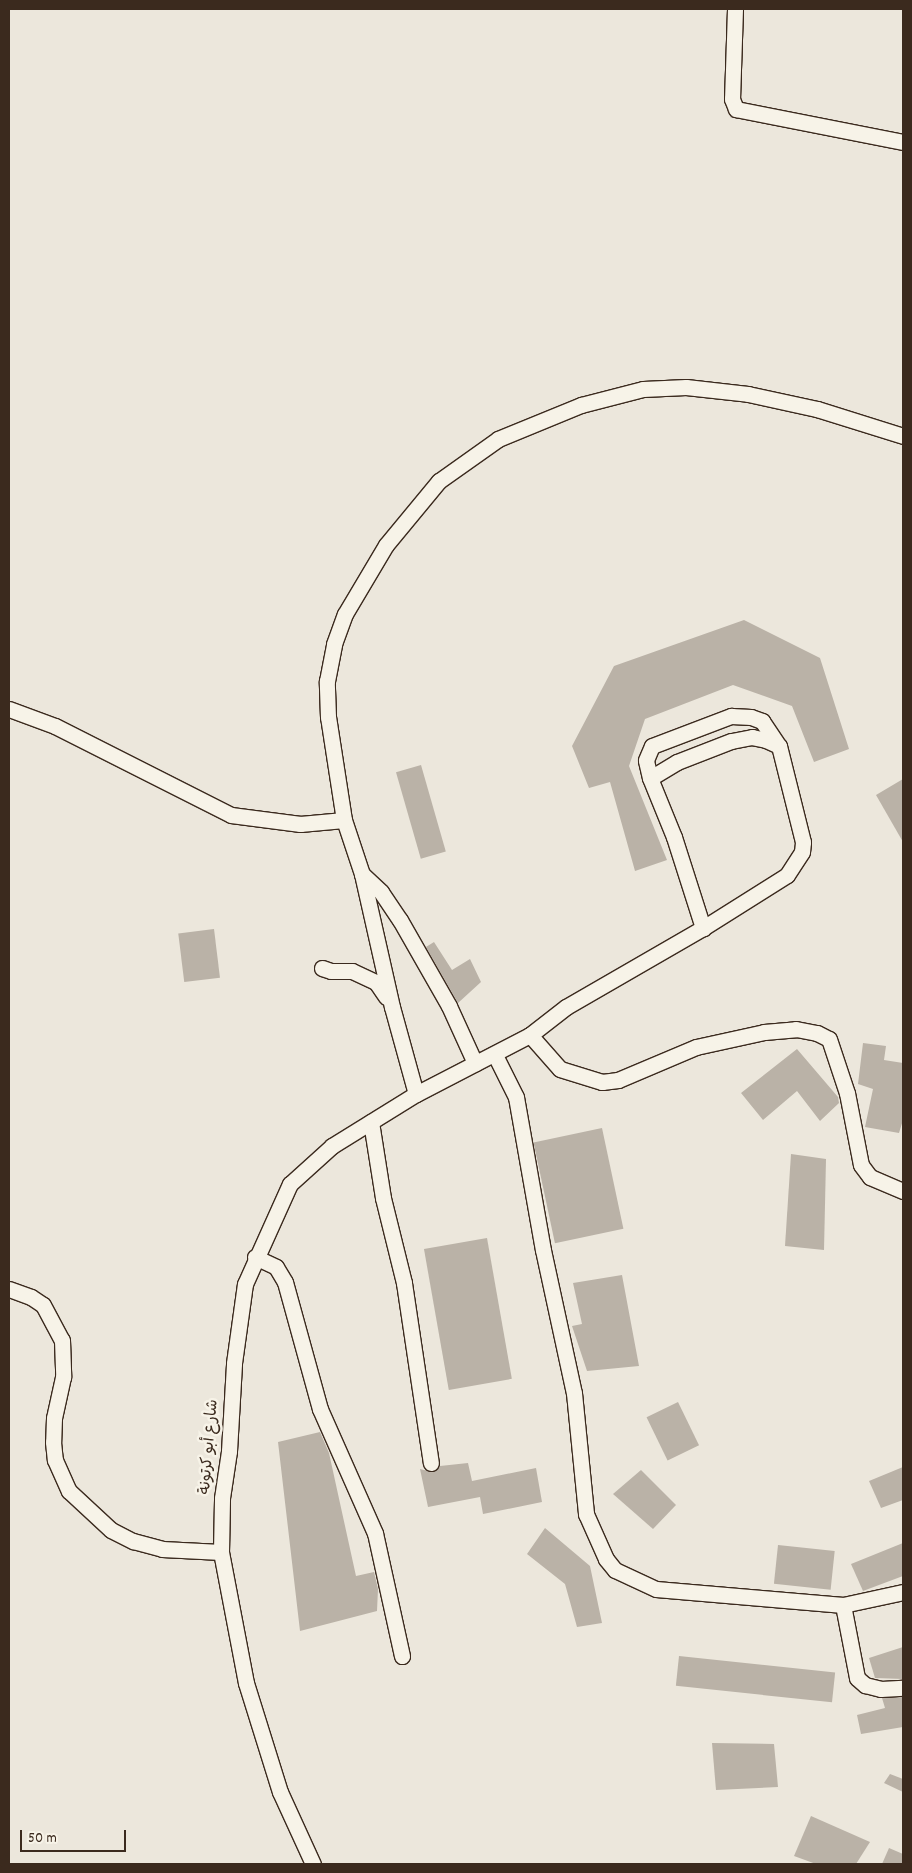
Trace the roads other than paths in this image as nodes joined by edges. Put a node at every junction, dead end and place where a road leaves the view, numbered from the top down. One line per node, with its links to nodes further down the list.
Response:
1 (735, 9): 2 (street)
2 (903, 142)
3 (903, 436): 7 (street)
4 (9, 709): 7 (street)
5 (779, 746): 6 (street); 6 (street, شارع أبو كرتونة); 9 (street, شارع أبو كرتونة)
6 (650, 778): 9 (street, شارع أبو كرتونة)
7 (344, 820): 8 (street)
8 (362, 874): 11 (street); 14 (street)
9 (704, 928): 12 (street, شارع أبو كرتونة)
10 (322, 968): 11 (street)
11 (392, 1007): 15 (street)
12 (530, 1035): 13 (street, شارع أبو كرتونة); 17 (street)
13 (495, 1055): 14 (street, شارع أبو كرتونة); 23 (street)
14 (475, 1062): 15 (street, شارع أبو كرتونة)
15 (416, 1094): 16 (street, شارع أبو كرتونة)
16 (371, 1122): 18 (street, شارع أبو كرتونة); 20 (street)
17 (903, 1191)
18 (255, 1257): 21 (street, شارع أبو كرتونة); 24 (street)
19 (9, 1289): 21 (street)
20 (431, 1463)
21 (221, 1552): 26 (street, شارع أبو كرتونة)
22 (903, 1592): 23 (street)
23 (843, 1605): 25 (street)
24 (402, 1656)
25 (903, 1688)
26 (313, 1864)

